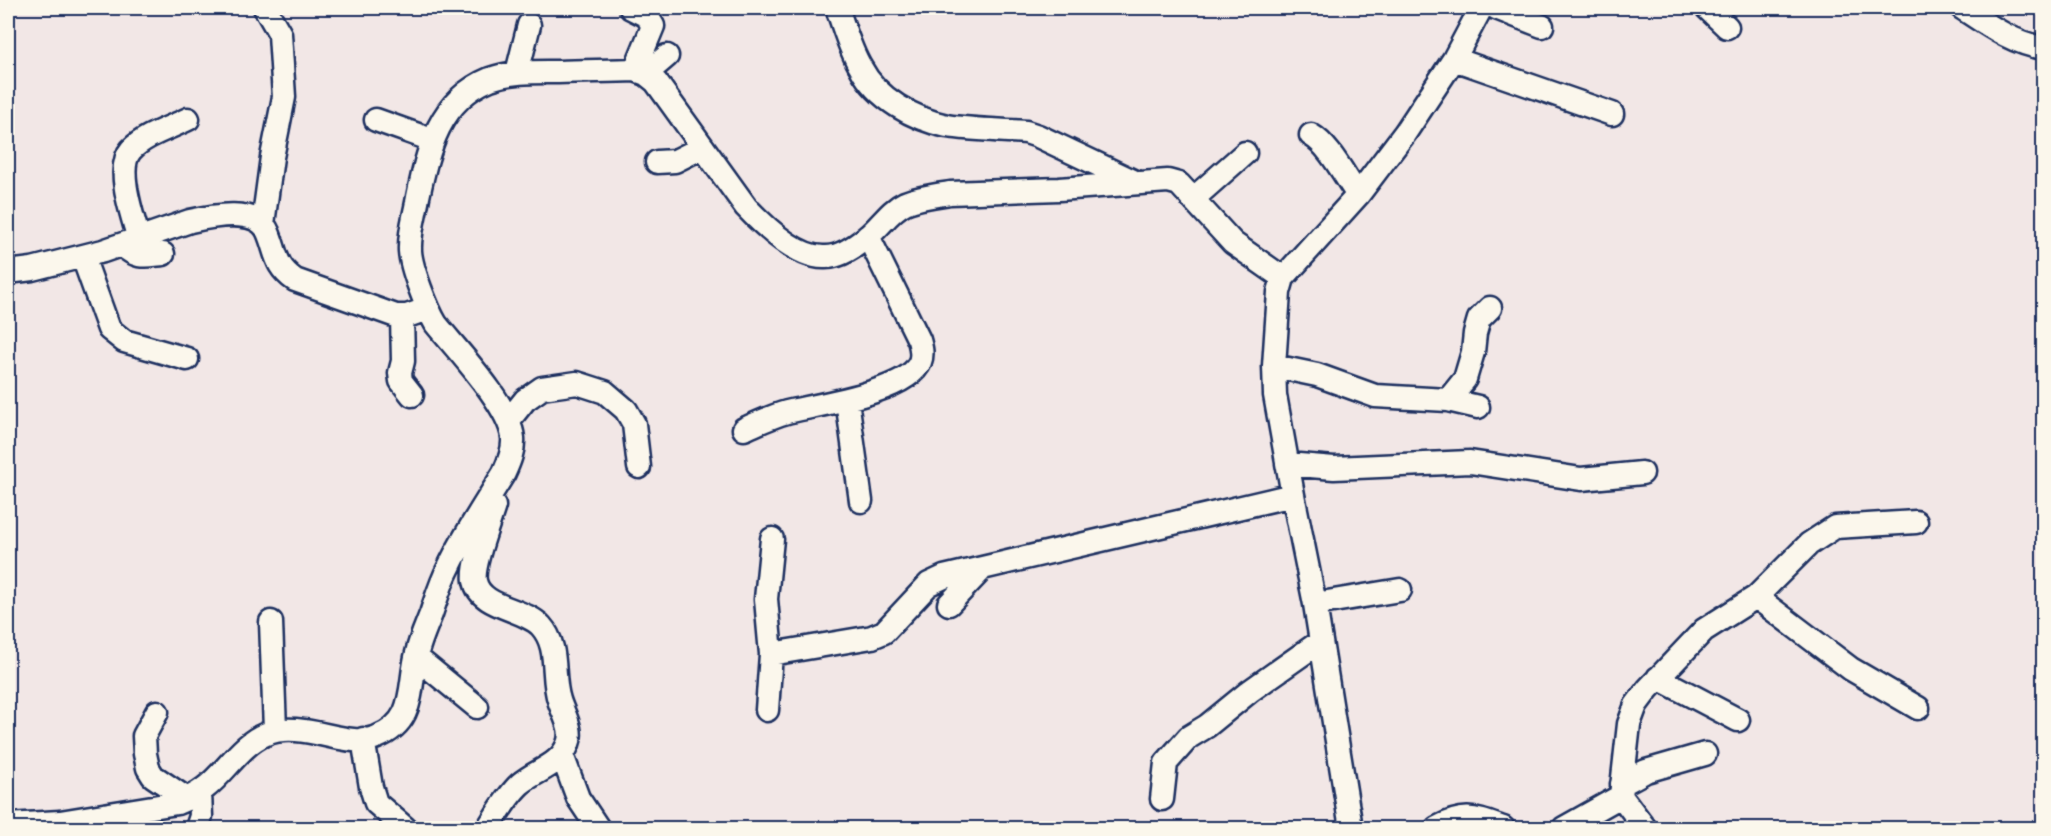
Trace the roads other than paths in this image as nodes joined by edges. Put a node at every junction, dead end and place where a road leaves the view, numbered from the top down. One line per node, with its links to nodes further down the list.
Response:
1 (265, 8): 27 (street)
2 (632, 8): 14 (street)
3 (837, 8): 24 (street)
4 (1481, 8): 13 (street)
5 (1496, 8): 9 (street)
6 (1707, 8): 10 (street)
7 (1962, 8): 11 (street)
8 (529, 25): 15 (street)
9 (1542, 26)
10 (1727, 27)
11 (2043, 48)
12 (667, 56): 14 (street)
13 (1454, 59): 16 (street); 25 (street)
14 (641, 72): 15 (street); 21 (street)
15 (518, 73): 20 (street)
16 (1612, 114)
17 (188, 119): 29 (street)
18 (376, 120): 20 (street)
19 (1311, 135): 25 (street)
20 (432, 140): 35 (street)
21 (703, 147): 23 (street); 28 (street)
22 (1245, 153): 26 (street)
23 (657, 162)
24 (1138, 183): 26 (street); 28 (street)
25 (1358, 195): 33 (street)
26 (1193, 199): 33 (street)
27 (263, 224): 29 (street); 36 (street)
28 (868, 236): 40 (street)
29 (131, 242): 30 (street); 31 (street)
30 (163, 254)
31 (83, 256): 32 (street); 37 (street)
32 (8, 272)
33 (1283, 278): 38 (street)
34 (1490, 308): 41 (street)
35 (428, 309): 36 (street); 43 (street)
36 (402, 316): 39 (street)
37 (187, 359)
38 (1274, 366): 41 (street); 45 (street)
39 (412, 395)
40 (847, 400): 44 (street); 50 (street)
41 (1448, 400): 42 (street)
42 (1478, 407)
43 (509, 420): 46 (street); 47 (street)
44 (744, 429)
45 (1287, 464): 48 (street); 49 (street)
46 (639, 467)
47 (504, 473): 61 (street); 71 (street)
48 (1642, 473)
49 (1293, 495): 53 (street); 57 (street)
50 (861, 501)
51 (1916, 522): 55 (street)
52 (772, 539): 60 (street)
53 (983, 568): 56 (street); 60 (street)
54 (1400, 590): 57 (street)
55 (1756, 597): 62 (street); 64 (street)
56 (949, 604)
57 (1316, 604): 59 (street)
58 (271, 622): 68 (street)
59 (1321, 640): 74 (street); 80 (street)
60 (771, 654): 65 (street)
61 (416, 657): 63 (street); 69 (street)
62 (1658, 678): 67 (street); 72 (street)
63 (477, 707)
64 (1918, 708)
65 (767, 710)
66 (157, 712): 73 (street)
67 (1738, 720)
68 (275, 730): 69 (street); 73 (street)
69 (363, 740): 77 (street)
70 (1705, 754): 72 (street)
71 (562, 755): 78 (street); 79 (street)
72 (1621, 790): 83 (street); 84 (street)
73 (193, 795): 75 (street); 76 (street)
74 (1162, 799)
75 (8, 825)
76 (201, 827)
77 (405, 828)
78 (488, 828)
79 (598, 828)
80 (1352, 828)
81 (1437, 828): 82 (street)
82 (1503, 828)
83 (1564, 828)
84 (1645, 828)

